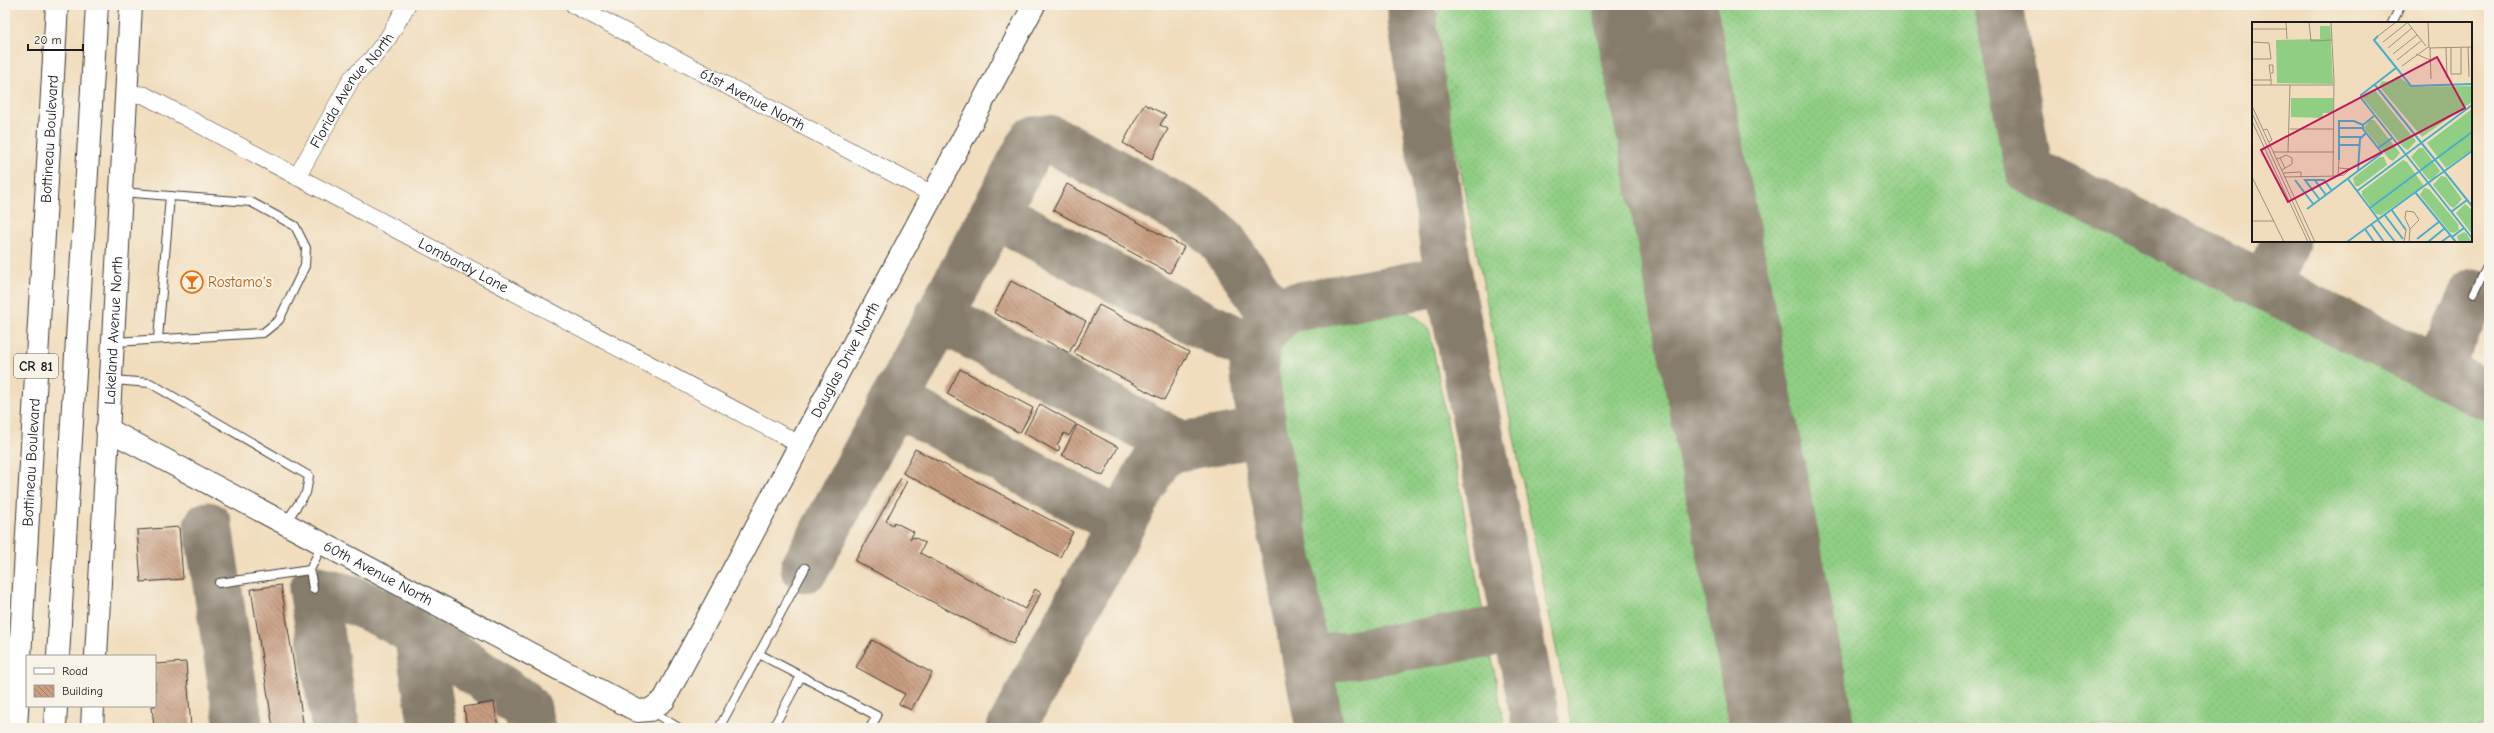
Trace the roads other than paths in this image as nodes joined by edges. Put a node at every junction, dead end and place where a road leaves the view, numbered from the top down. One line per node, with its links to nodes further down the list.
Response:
1 (57, 5): 34 (main road, Bottineau Boulevard / CR 81)
2 (97, 5): 28 (main road, CR 81)
3 (131, 5): 9 (main road, Lakeland Avenue North)
4 (407, 5): 10 (street, Florida Avenue North)
5 (574, 5): 12 (street, 61st Avenue North)
6 (1034, 5): 12 (main road, Douglas Drive North)
7 (2401, 5): 8 (lane)
8 (2392, 22)
9 (126, 94): 10 (street, Lombardy Lane); 11 (main road, Lakeland Avenue North)
10 (297, 178): 20 (street, Lombardy Lane)
11 (121, 192): 13 (lane); 17 (main road, Lakeland Avenue North)
12 (932, 194): 20 (main road, Douglas Drive North)
13 (170, 196): 16 (lane); 16 (lane)
14 (2489, 263): 15 (lane)
15 (2474, 293)
16 (158, 339): 17 (lane)
17 (112, 342): 18 (main road, Lakeland Avenue North)
18 (110, 380): 19 (main road, Lakeland Avenue North); 21 (lane)
19 (107, 429): 21 (main road, 60th Avenue North); 29 (main road, Lakeland Avenue North)
20 (799, 444): 33 (main road, Douglas Drive North)
21 (284, 524): 22 (main road, 60th Avenue North)
22 (323, 545): 24 (lane); 33 (main road, 60th Avenue North)
23 (805, 568): 27 (lane)
24 (310, 570): 25 (lane); 26 (lane)
25 (219, 584)
26 (313, 589)
27 (759, 654): 30 (lane); 38 (lane)
28 (58, 655)
29 (96, 655)
30 (801, 676): 39 (lane); 40 (lane)
31 (56, 707): 35 (main road)
32 (93, 707): 36 (main road)
33 (650, 710): 37 (lane)
34 (16, 728)
35 (55, 728)
36 (92, 728)
37 (679, 728)
38 (719, 728)
39 (773, 728)
40 (870, 728)

